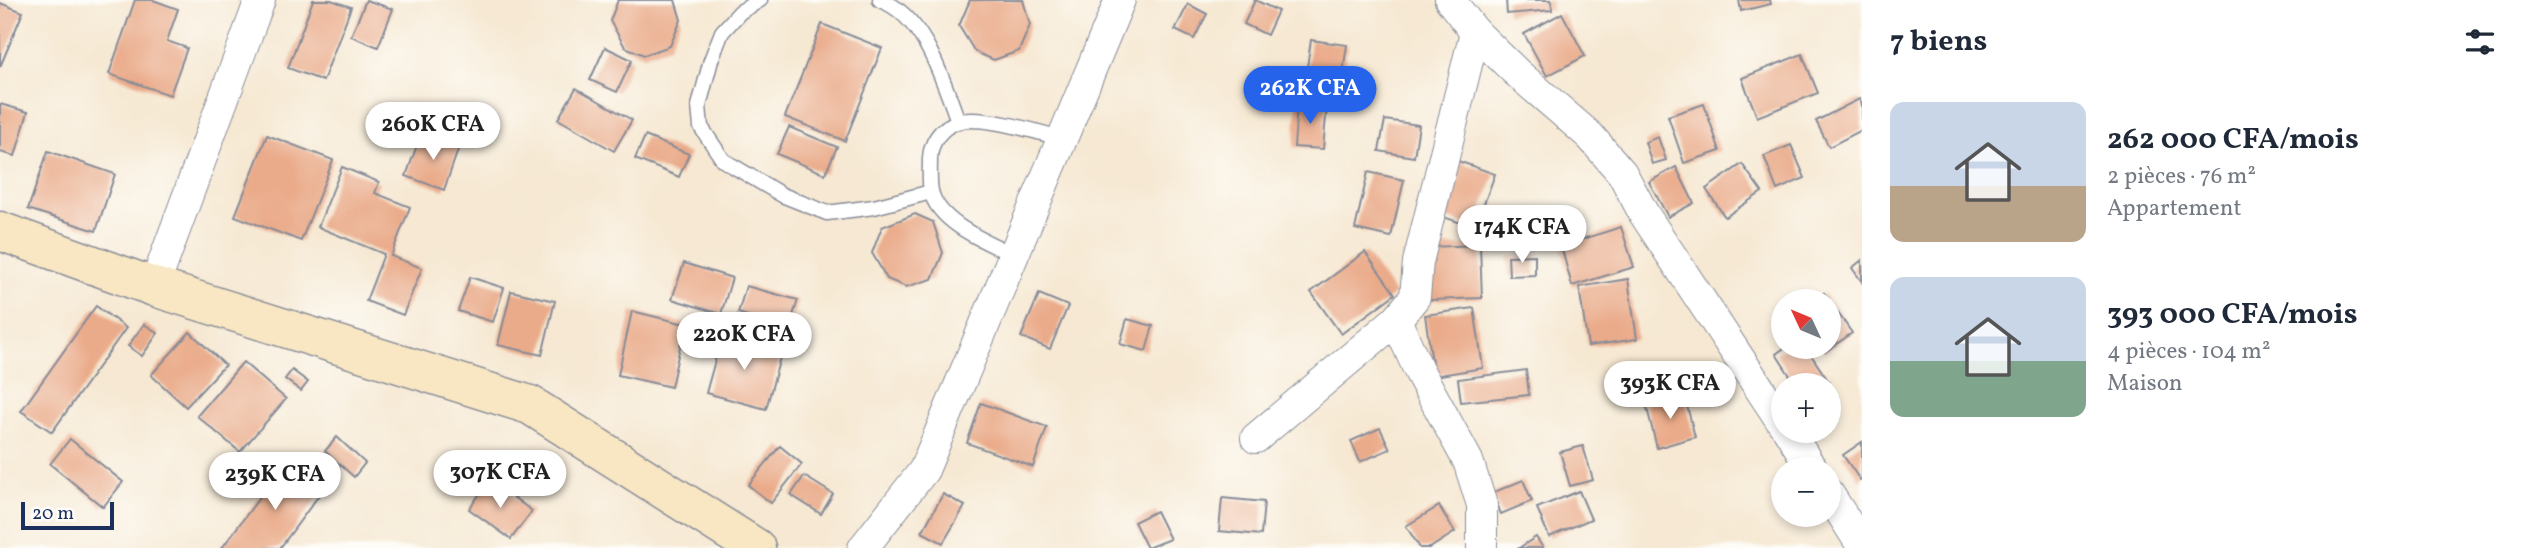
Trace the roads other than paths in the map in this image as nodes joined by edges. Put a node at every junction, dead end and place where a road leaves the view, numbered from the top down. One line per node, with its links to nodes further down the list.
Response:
1 (260, 0): 12 (street)
2 (760, 0): 9 (lane)
3 (880, 0): 7 (lane)
4 (1120, 0): 8 (street)
5 (1450, 0): 6 (street)
6 (1475, 32): 13 (street); 14 (street)
7 (958, 121): 8 (lane); 9 (lane)
8 (1063, 139): 11 (street)
9 (931, 192): 11 (lane)
10 (4, 240): 12 (street)
11 (1014, 255): 19 (street)
12 (154, 287): 18 (street)
13 (1396, 320): 15 (street); 20 (street)
14 (1771, 406)
15 (1256, 438)
16 (1841, 513): 17 (street)
17 (1862, 546)
18 (757, 548)
19 (863, 548)
20 (1482, 548)

